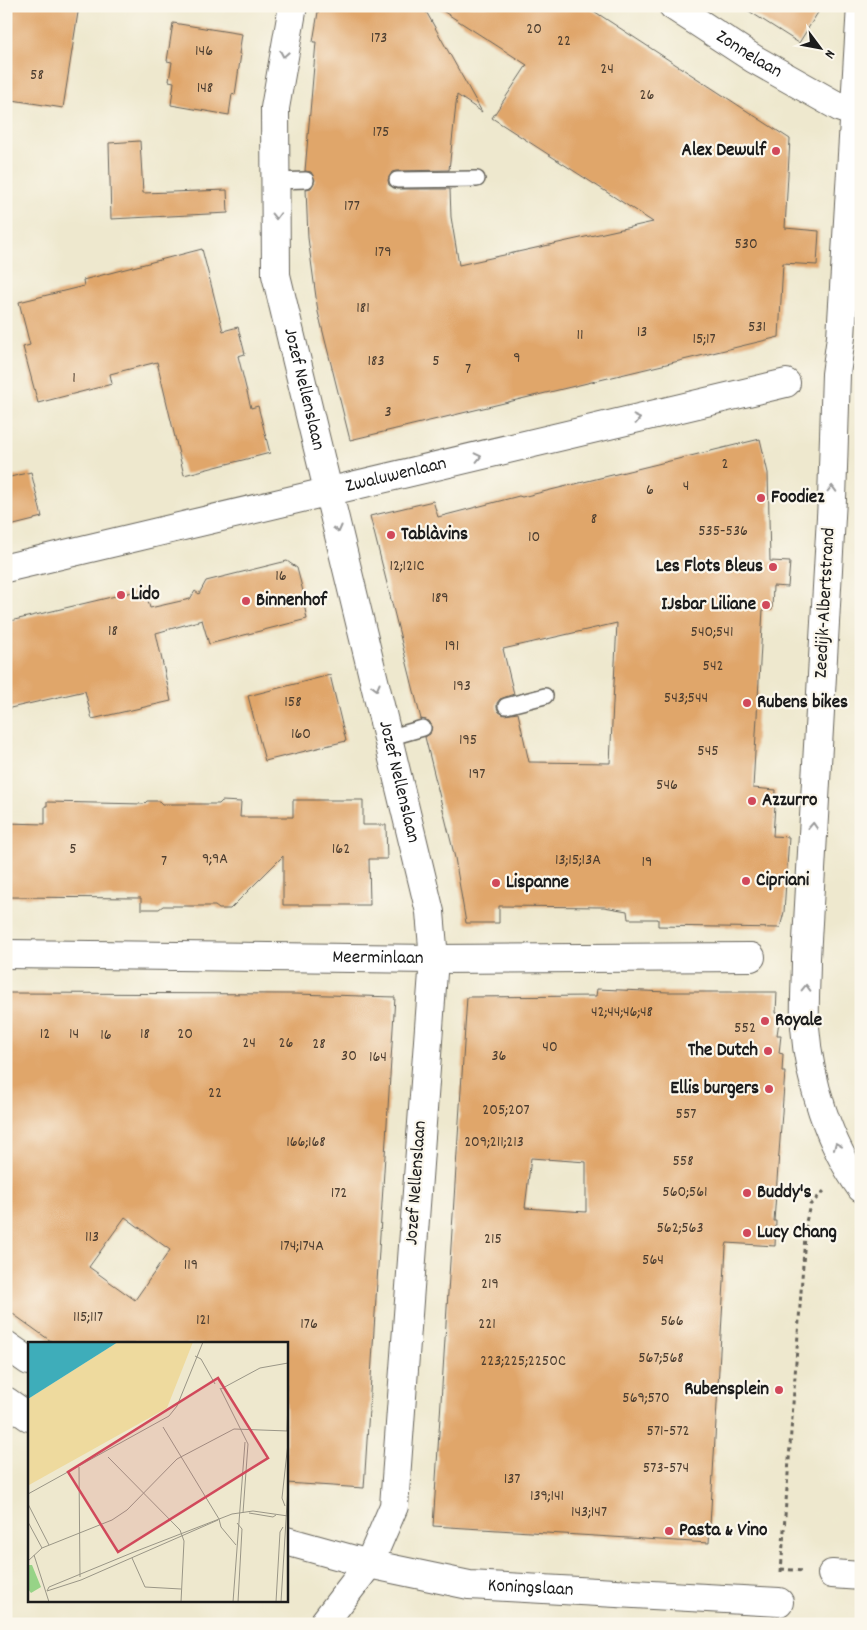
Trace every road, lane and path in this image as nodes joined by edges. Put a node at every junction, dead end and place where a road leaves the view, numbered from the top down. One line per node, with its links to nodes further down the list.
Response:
1 (293, 6): 8 (street, Jozef Nellenslaan, one-way to 8)
2 (673, 6): 4 (street, Zonnelaan)
3 (861, 6): 4 (street, Zeedijk-Albertstrand)
4 (853, 112): 19 (street, Zeedijk-Albertstrand, one-way to 4)
5 (477, 179): 7 (lane)
6 (306, 180): 8 (lane)
7 (397, 180)
8 (275, 181): 10 (street, Jozef Nellenslaan, one-way to 10)
9 (786, 383): 10 (street, Zwaluwenlaan, one-way to 9)
10 (329, 492): 11 (street, Zwaluwenlaan); 15 (street, Jozef Nellenslaan, one-way to 15)
11 (6, 568)
12 (545, 696): 13 (lane)
13 (506, 706)
14 (423, 728): 15 (lane)
15 (388, 738): 18 (street, Jozef Nellenslaan)
16 (6, 954): 18 (street, Meerminlaan)
17 (751, 957): 18 (street, Meerminlaan)
18 (434, 959): 25 (street, Jozef Nellenslaan)
19 (854, 1179): 28 (path)
20 (6, 1345): 21 (street)
21 (28, 1359)
22 (6, 1401): 23 (street)
23 (28, 1416)
24 (288, 1542): 25 (street, Koningslaan)
25 (369, 1564): 28 (street, Koningslaan); 29 (street, Jozef Nellenslaan)
26 (832, 1574): 27 (street)
27 (861, 1576)
28 (767, 1609)
29 (323, 1624)

